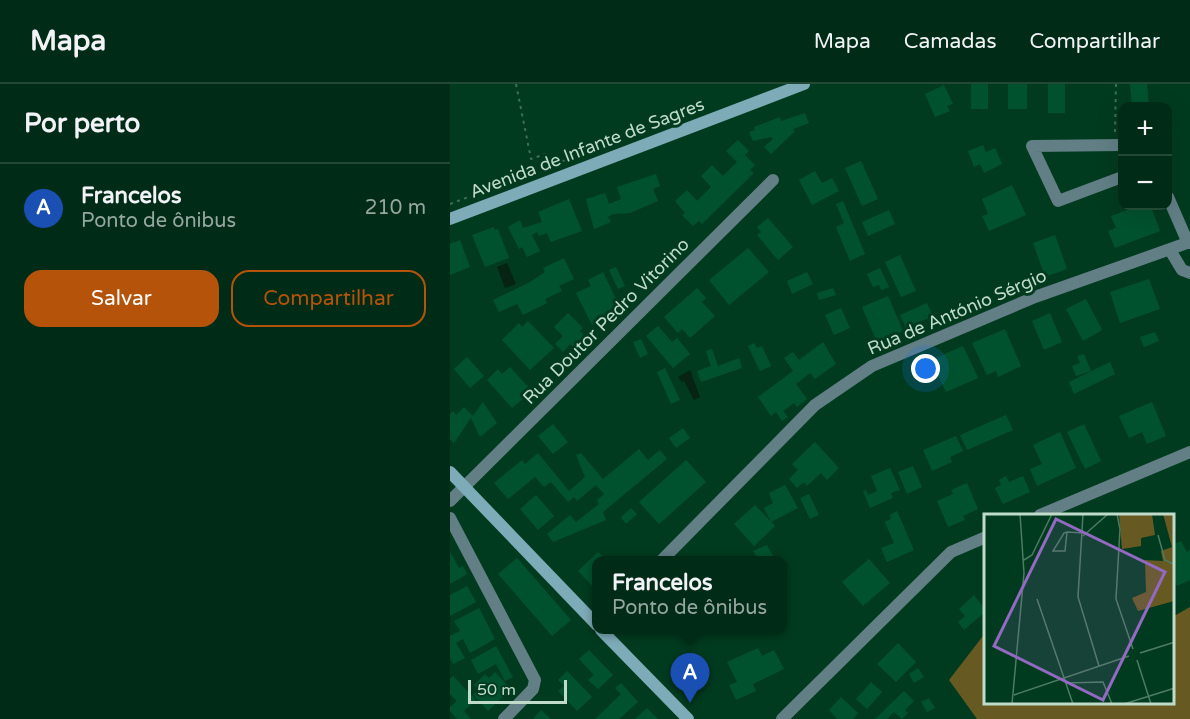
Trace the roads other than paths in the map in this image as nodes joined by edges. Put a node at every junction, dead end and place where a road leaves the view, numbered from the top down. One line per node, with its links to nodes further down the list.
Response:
1 (804, 84): 6 (main road, Avenida de Infante de Sagres)
2 (1118, 145): 3 (street)
3 (1118, 178)
4 (773, 180): 12 (street, Rua Doutor Pedro Vitorino)
5 (1172, 207): 7 (street)
6 (450, 219)
7 (1189, 242): 8 (street, Rua de António Sérgio)
8 (1170, 250): 9 (street); 17 (street, Rua de António Sérgio)
9 (1190, 273)
10 (1190, 452): 14 (street)
11 (450, 472): 12 (main road)
12 (464, 487): 13 (street, Rua Doutor Pedro Vitorino); 18 (main road)
13 (450, 501)
14 (1042, 514)
15 (450, 518): 20 (street)
16 (984, 538): 22 (street)
17 (667, 556)
18 (592, 620)
19 (605, 634): 21 (main road)
20 (504, 719)
21 (688, 719)
22 (782, 719)

